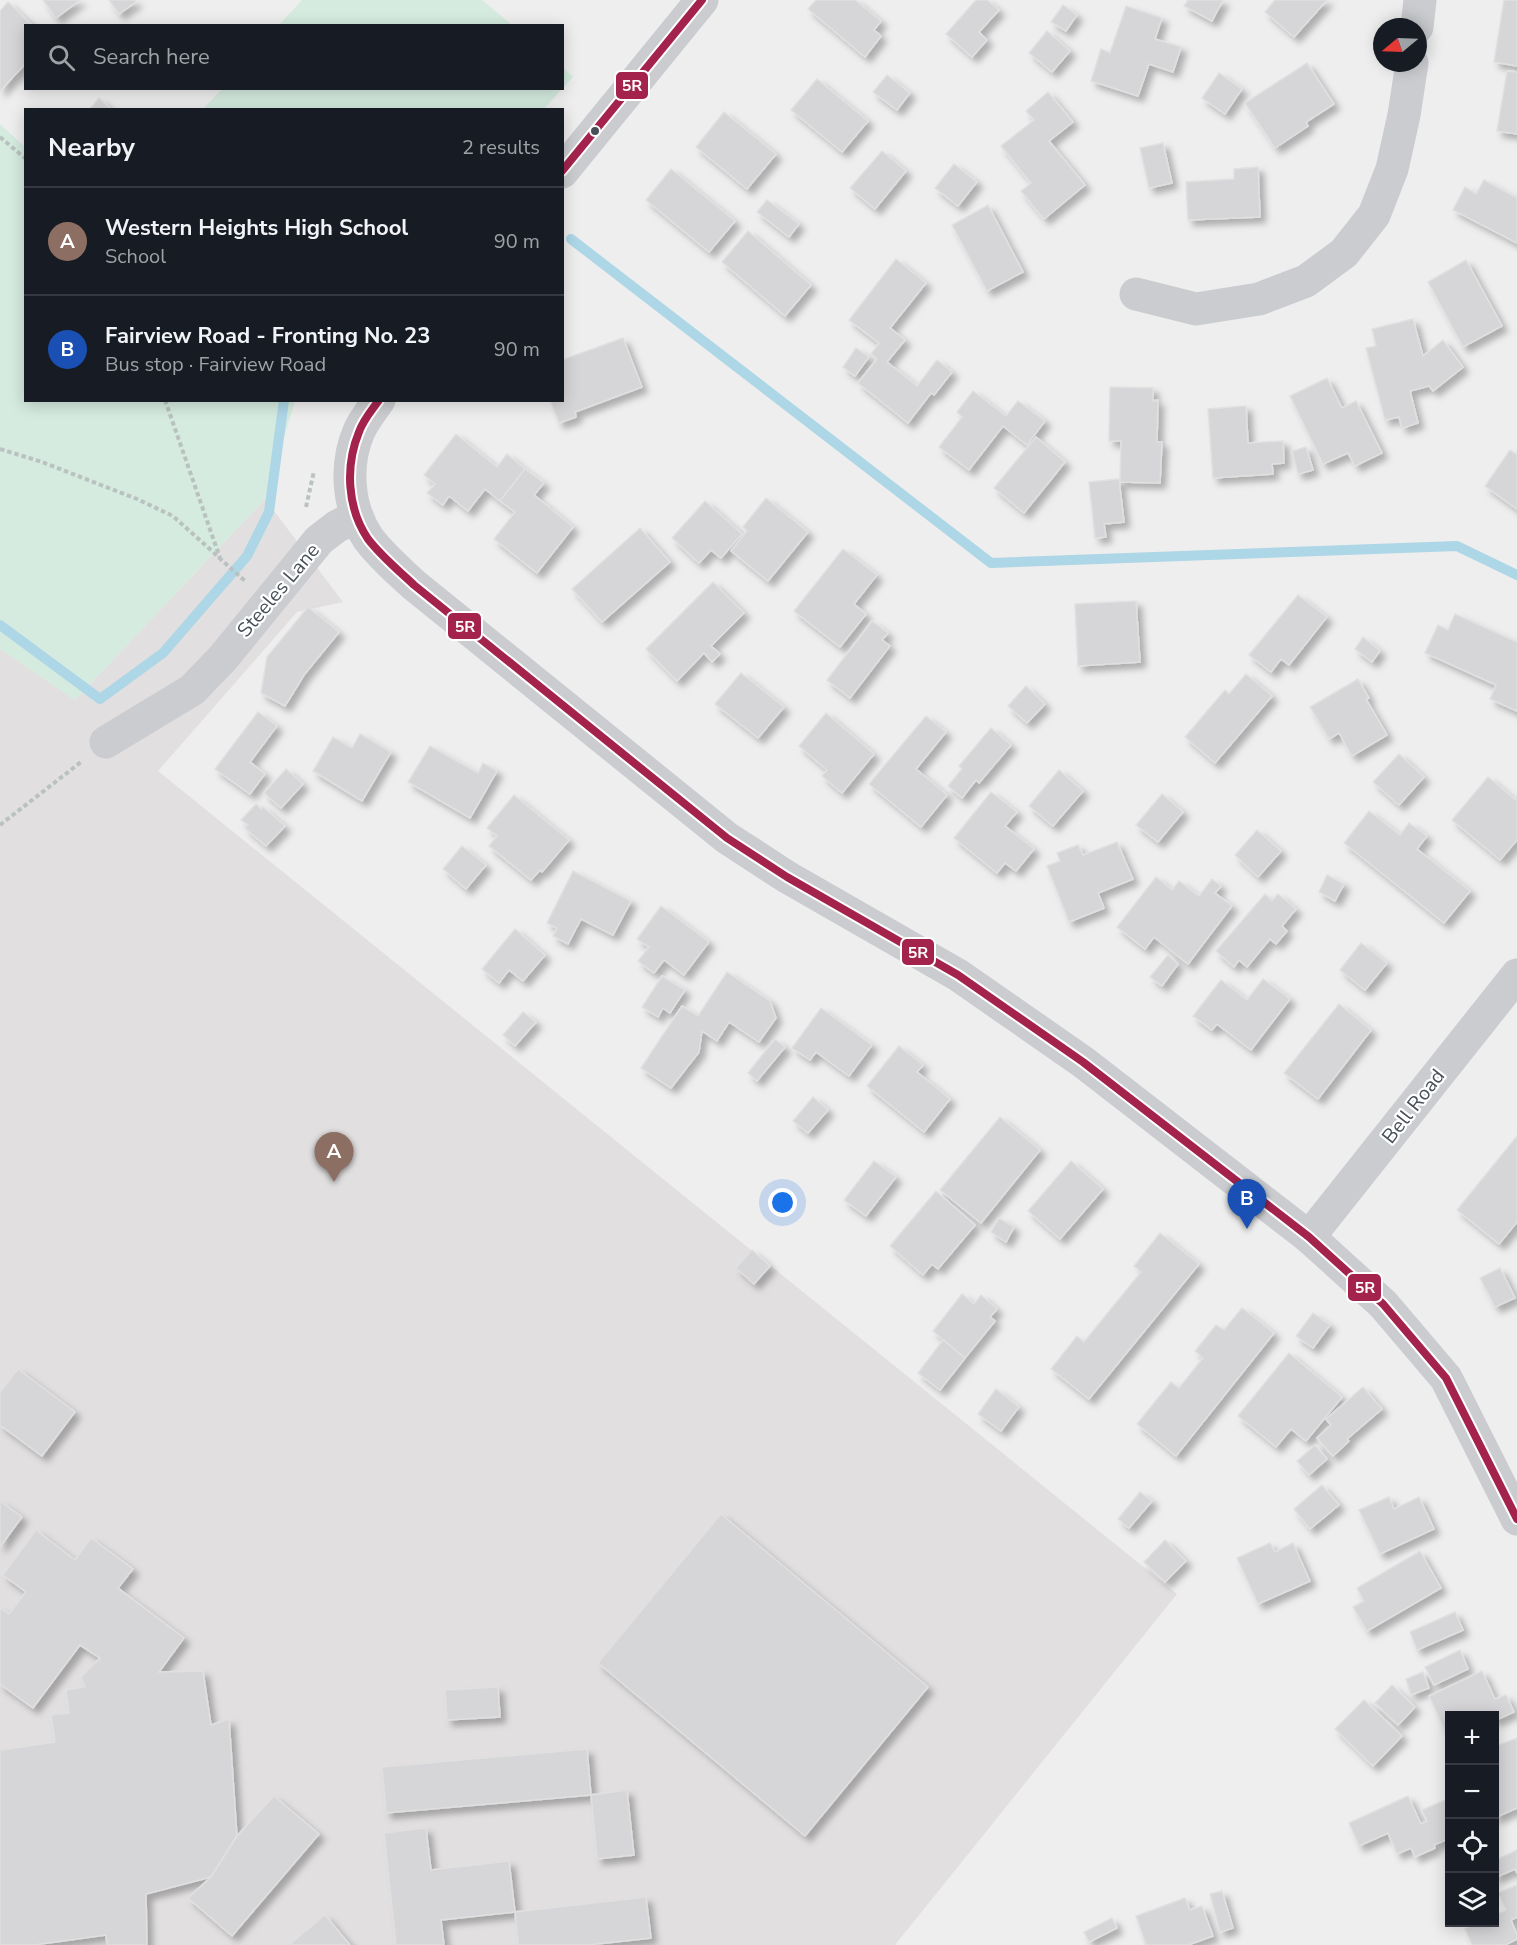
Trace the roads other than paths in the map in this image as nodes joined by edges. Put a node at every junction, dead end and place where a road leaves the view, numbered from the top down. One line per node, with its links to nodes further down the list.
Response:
1 (702, 0): 5 (street)
2 (1420, 0): 3 (street)
3 (1418, 18)
4 (1411, 72): 6 (street)
5 (564, 170)
6 (1136, 294)
7 (378, 402): 8 (street)
8 (356, 516): 9 (street, Steeles Lane); 11 (street)
9 (106, 742)
10 (1517, 975): 11 (street, Bell Road)
11 (1309, 1237): 12 (street)
12 (1517, 1519)

